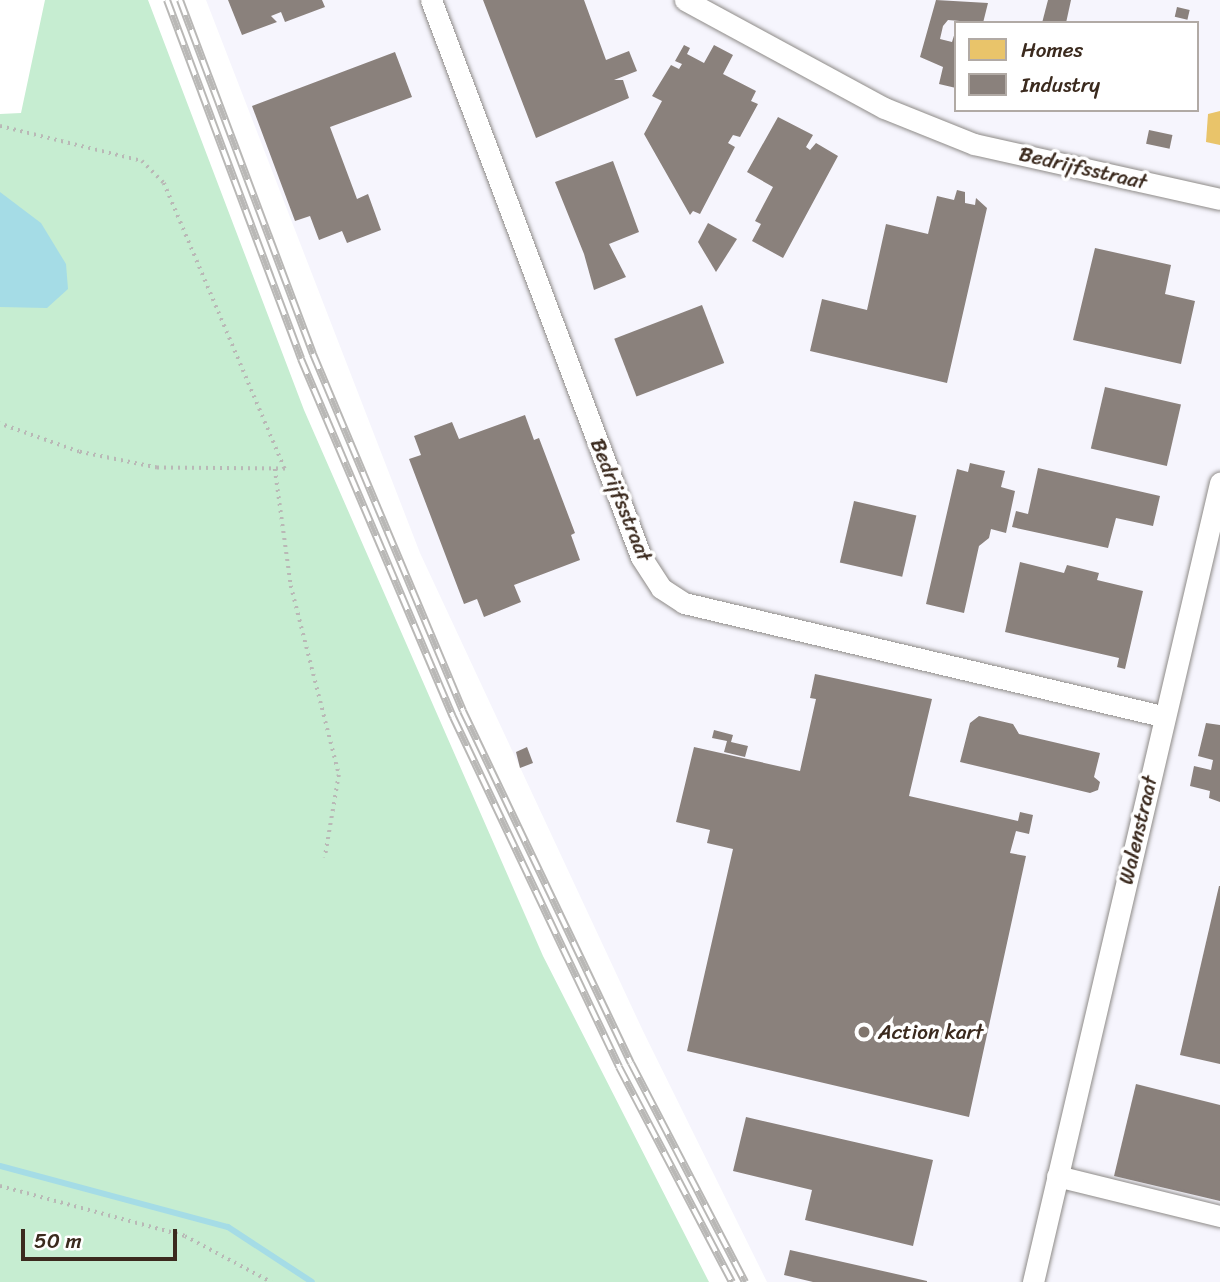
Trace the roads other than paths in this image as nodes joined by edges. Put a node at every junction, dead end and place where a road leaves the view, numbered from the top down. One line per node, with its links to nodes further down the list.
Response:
1 (431, 0): 6 (street, Bedrijfsstraat)
2 (685, 0): 3 (street, Bedrijfsstraat)
3 (1220, 199)
4 (1220, 483): 5 (street, Walenstraat)
5 (1212, 550): 6 (street, Walenstraat)
6 (1165, 717): 7 (street, Walenstraat)
7 (1057, 1176): 8 (street); 9 (street, Walenstraat)
8 (1220, 1216)
9 (1033, 1282)

